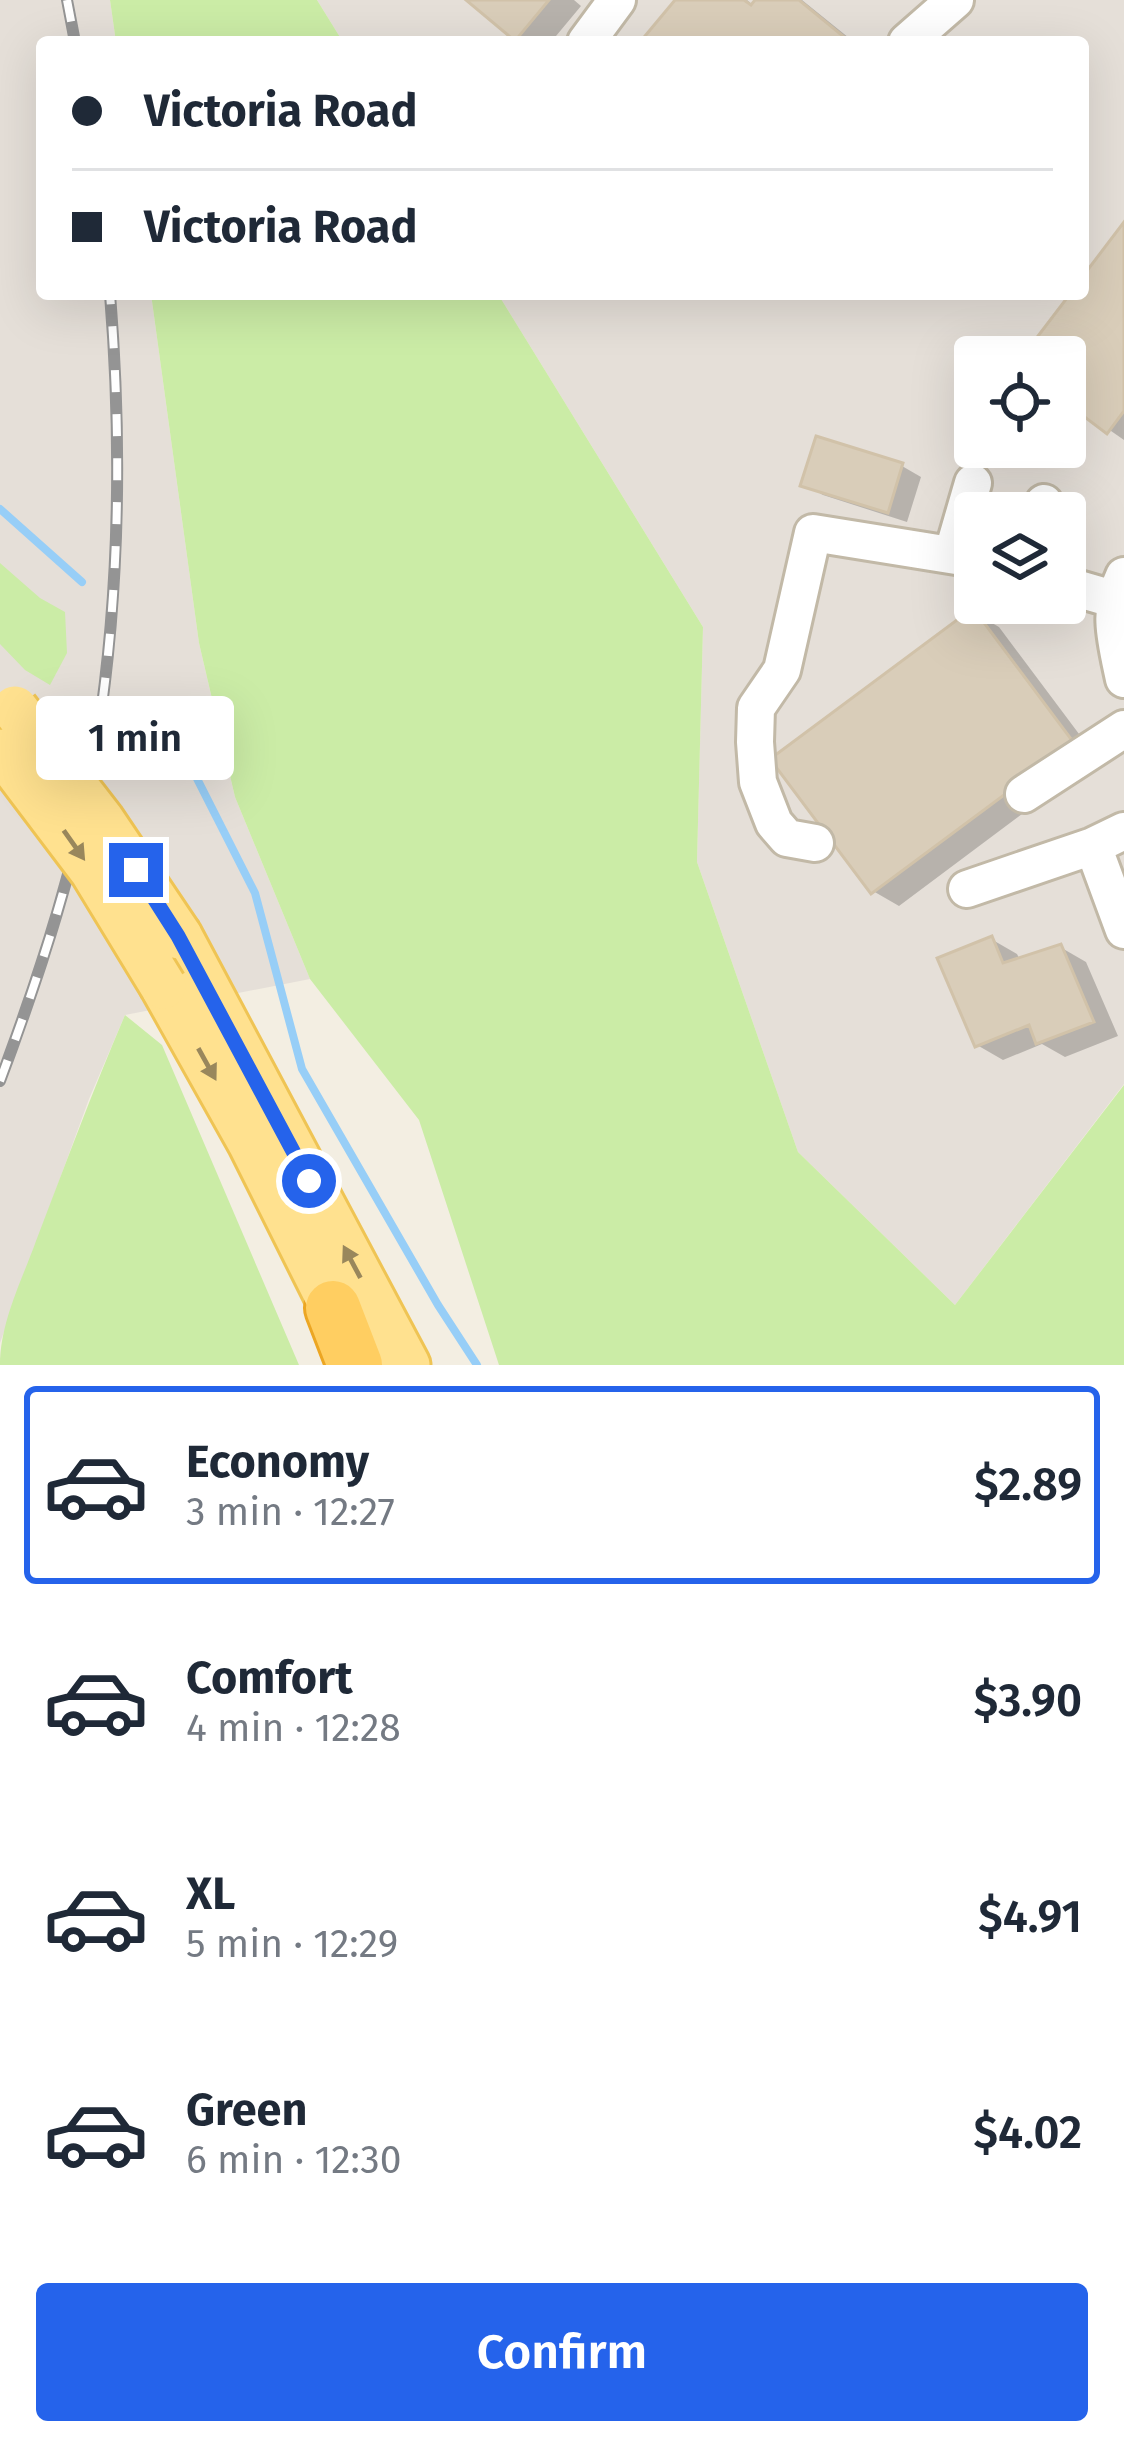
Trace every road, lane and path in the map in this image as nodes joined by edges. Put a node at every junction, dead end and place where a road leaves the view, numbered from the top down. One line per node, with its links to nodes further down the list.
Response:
1 (616, 0): 2 (street)
2 (590, 36)
3 (973, 483): 4 (street)
4 (972, 492)
5 (954, 554): 13 (street)
6 (1086, 586): 7 (street)
7 (1119, 588): 8 (street)
8 (1124, 679)
9 (5, 725): 16 (main road, one-way to 16, bridge); 18 (main road, one-way to 9, bridge)
10 (1124, 729): 11 (street)
11 (1024, 794)
12 (1109, 838): 14 (street); 15 (street)
13 (815, 843)
14 (968, 890)
15 (1124, 930)
16 (333, 1308): 17 (highway)
17 (359, 1365)
18 (407, 1365)

